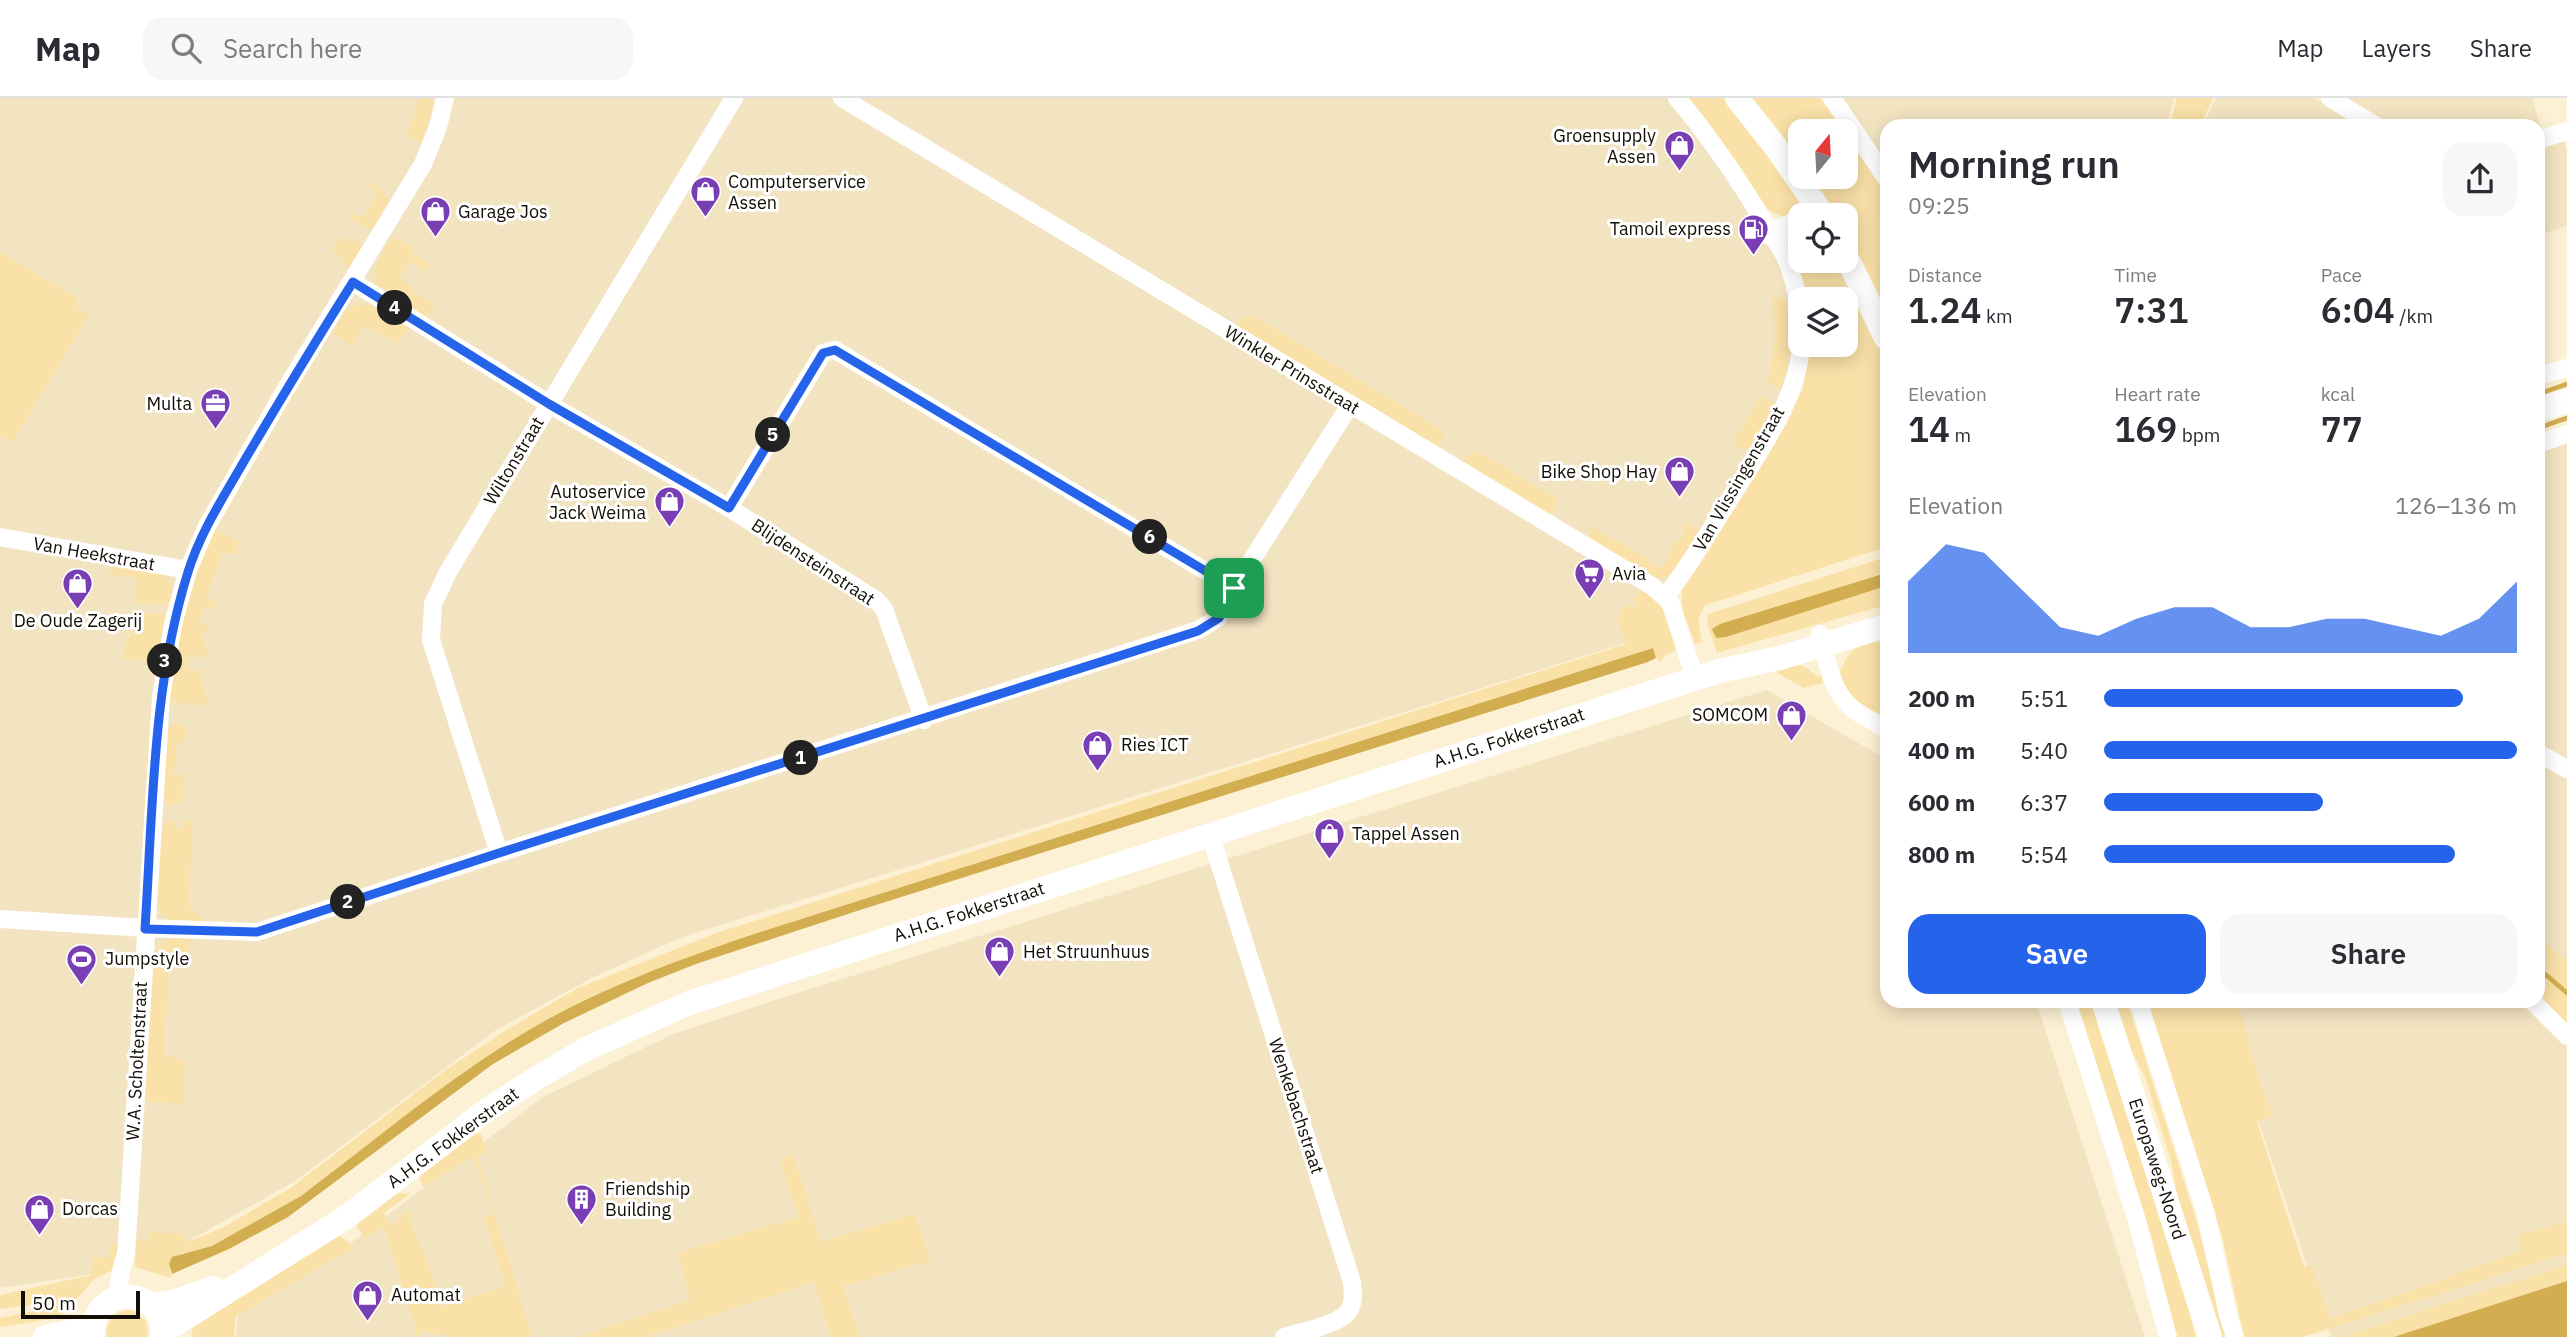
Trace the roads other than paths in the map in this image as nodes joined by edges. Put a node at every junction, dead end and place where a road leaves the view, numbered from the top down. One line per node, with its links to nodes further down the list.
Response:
1 (445, 98): 16 (street, W.A. Scholtenstraat)
2 (734, 98): 21 (street, Wiltonstraat)
3 (842, 98): 22 (street, Winkler Prinsstraat)
4 (1676, 98): 14 (street, Van Vlissingenstraat)
5 (1737, 98): 12 (street)
6 (1832, 98): 11 (street)
7 (2330, 98): 8 (street)
8 (2364, 119)
9 (2567, 131): 10 (street)
10 (2545, 138)
11 (1880, 169)
12 (1815, 203)
13 (1788, 227): 14 (street)
14 (1772, 234): 30 (street, Van Vlissingenstraat)
15 (1854, 273): 17 (street)
16 (353, 282): 21 (street, Blijdensteinstraat); 28 (street, W.A. Scholtenstraat)
17 (1880, 326)
18 (2567, 368): 19 (street)
19 (2545, 374)
20 (2567, 401): 23 (street)
21 (549, 404): 26 (street, Blijdensteinstraat); 40 (street, Wiltonstraat)
22 (1350, 405): 29 (street); 30 (street, Winkler Prinsstraat)
23 (2545, 408)
24 (2567, 434): 25 (street)
25 (2545, 442)
26 (729, 508): 29 (street); 35 (street, Blijdensteinstraat)
27 (0, 537): 28 (street, Van Heekstraat)
28 (188, 570): 42 (street, W.A. Scholtenstraat)
29 (1234, 588): 35 (street)
30 (1667, 596): 34 (street)
31 (1880, 615): 33 (street, A.H.G. Fokkerstraat)
32 (1880, 627): 33 (street, A.H.G. Fokkerstraat)
33 (1821, 640): 34 (street, A.H.G. Fokkerstraat); 36 (street)
34 (1695, 678): 39 (street, A.H.G. Fokkerstraat)
35 (923, 719): 40 (street)
36 (1880, 725)
37 (2545, 757): 38 (street)
38 (2567, 769)
39 (1210, 834): 48 (street, A.H.G. Fokkerstraat); 53 (street, Wenkebachstraat)
40 (499, 853): 42 (street)
41 (0, 919): 42 (street)
42 (145, 929): 49 (street, W.A. Scholtenstraat)
43 (2069, 1008): 54 (street, Europaweg-Noord)
44 (2105, 1008): 55 (street, Europaweg-Noord)
45 (2140, 1008): 56 (street, Europaweg-Noord)
46 (2539, 1008): 47 (street)
47 (2567, 1036)
48 (259, 1272): 49 (street, A.H.G. Fokkerstraat); 51 (street, A.H.G. Fokkerstraat)
49 (133, 1300): 50 (street); 51 (street)
50 (93, 1332): 52 (street)
51 (163, 1335)
52 (45, 1337)
53 (1284, 1337)
54 (2168, 1337)
55 (2210, 1337)
56 (2235, 1337)

